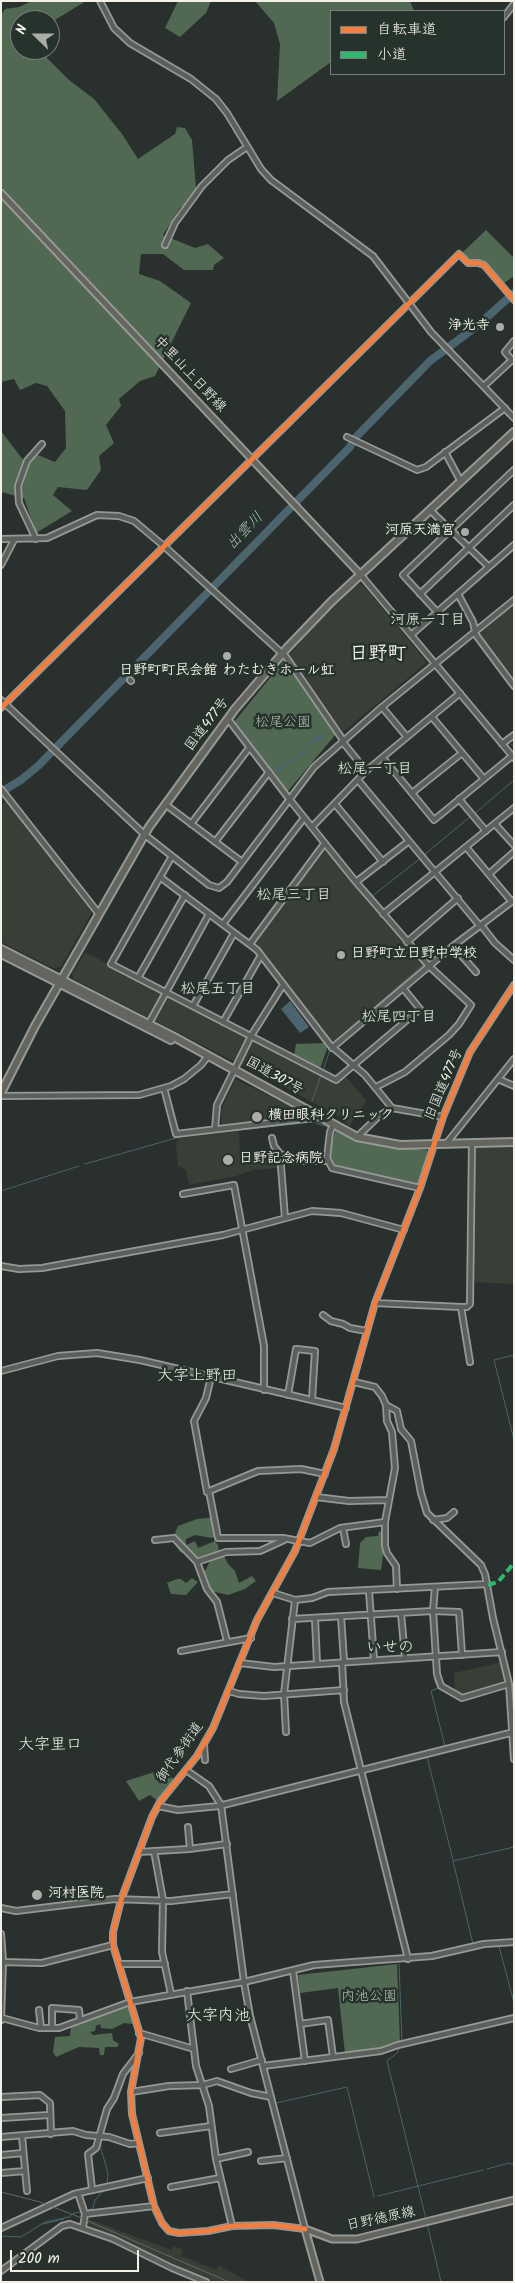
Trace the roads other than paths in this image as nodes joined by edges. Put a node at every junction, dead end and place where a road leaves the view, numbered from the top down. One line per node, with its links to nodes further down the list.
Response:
1 (100, 1): 4 (street)
2 (514, 4): 3 (street)
3 (505, 16)
4 (247, 147): 6 (street); 8 (street)
5 (1, 193): 17 (main road, 中里山上日野線)
6 (165, 245)
7 (514, 300): 8 (street)
8 (409, 303): 10 (street); 17 (street)
9 (514, 340): 10 (street)
10 (484, 386): 11 (street)
11 (506, 408): 12 (street); 16 (street)
12 (514, 418)
13 (514, 432): 19 (highway, 国道477号)
14 (347, 437): 16 (street)
15 (42, 444): 24 (street)
16 (445, 452): 19 (street)
17 (252, 459): 26 (street); 31 (main road, 中里山上日野線)
18 (514, 470): 22 (street)
19 (461, 482): 21 (highway, 国道477号)
20 (514, 504): 28 (street)
21 (431, 511): 22 (street); 31 (highway, 国道477号)
22 (451, 530): 28 (street); 32 (street)
23 (1, 539): 25 (street)
24 (36, 539): 25 (street); 26 (street)
25 (14, 540): 29 (street)
26 (165, 546): 38 (street); 43 (street)
27 (513, 547): 30 (street)
28 (469, 548): 30 (street); 32 (street)
29 (1, 565)
30 (489, 567): 33 (street)
31 (360, 574): 37 (street); 38 (highway, 国道477号)
32 (420, 594): 35 (street)
33 (458, 594): 35 (street); 36 (street)
34 (514, 600): 36 (street)
35 (438, 613): 37 (street)
36 (475, 629): 39 (street); 40 (street)
37 (411, 634): 39 (street)
38 (283, 654): 47 (highway, 国道477号); 50 (street)
39 (434, 663): 41 (street); 44 (street)
40 (514, 686)
41 (460, 694): 46 (street); 51 (street)
42 (1, 700): 43 (street)
43 (6, 704): 45 (street); 73 (street)
44 (382, 707): 49 (street); 50 (street)
45 (1, 708)
46 (432, 716): 49 (street); 53 (street)
47 (228, 719): 52 (street); 65 (highway, 国道477号)
48 (514, 735): 51 (street)
49 (407, 737): 55 (street)
50 (342, 740): 56 (street); 64 (street)
51 (502, 744): 54 (street)
52 (249, 748): 57 (street); 69 (street)
53 (462, 753): 58 (street); 61 (street)
54 (513, 757): 58 (street)
55 (382, 758): 56 (street); 61 (street)
56 (366, 771): 59 (street)
57 (269, 772): 64 (street); 75 (street)
58 (484, 779): 63 (street)
59 (358, 780): 66 (street); 74 (street)
60 (4, 793): 62 (street); 90 (street)
61 (412, 793): 63 (street)
62 (1, 799)
63 (459, 799): 72 (street)
64 (290, 800): 68 (street); 81 (street)
65 (165, 804): 69 (street); 73 (highway, 国道477号)
66 (335, 804): 71 (street); 82 (street)
67 (514, 808): 70 (street)
68 (304, 818): 71 (street); 93 (street)
69 (191, 824): 75 (street)
70 (495, 824): 72 (street); 77 (street)
71 (312, 827): 76 (street)
72 (486, 831): 78 (street)
73 (145, 835): 80 (street); 90 (highway, 国道477号)
74 (409, 841): 82 (street); 83 (street)
75 (215, 842): 81 (street)
76 (324, 844): 86 (street); 97 (street)
77 (514, 845)
78 (466, 847): 83 (street); 84 (street)
79 (514, 852): 84 (street)
80 (172, 856): 81 (street); 85 (street)
81 (242, 862)
82 (383, 862): 86 (street)
83 (434, 874): 88 (street); 92 (street)
84 (489, 874): 89 (street)
85 (160, 877): 87 (street); 105 (street)
86 (356, 882): 92 (street)
87 (184, 895): 91 (street); 105 (street)
88 (458, 898): 94 (street); 96 (street)
89 (513, 901): 94 (street)
90 (99, 914): 106 (highway, 国道477号)
91 (209, 914): 93 (street); 110 (street)
92 (383, 914): 96 (street)
93 (223, 924): 95 (street)
94 (480, 926): 98 (street); 102 (street)
95 (234, 933): 97 (street); 111 (street)
96 (407, 942): 103 (street)
97 (250, 944): 101 (street)
98 (453, 946): 103 (street); 104 (street)
99 (1, 949): 106 (highway, 国道307号)
100 (1, 954): 106 (highway, 国道307号)
101 (261, 956): 107 (street); 112 (street)
102 (514, 960)
103 (429, 966): 109 (street); 122 (street)
104 (476, 972)
105 (138, 978): 110 (street)
106 (60, 981): 113 (highway, 国道307号); 124 (highway, 国道477号)
107 (283, 985): 114 (street); 115 (street)
108 (514, 985): 126 (street, 旧国道477号)
109 (403, 988): 115 (street); 118 (street)
110 (165, 992): 111 (street); 113 (street)
111 (193, 1006): 112 (street)
112 (223, 1022): 114 (street)
113 (148, 1026): 116 (highway, 国道307号)
114 (251, 1036): 118 (street); 119 (street)
115 (332, 1048): 118 (street)
116 (208, 1056): 119 (highway, 国道307号); 123 (street)
117 (514, 1059): 120 (street)
118 (354, 1064): 122 (street)
119 (234, 1070): 127 (highway, 国道307号); 129 (street)
120 (498, 1080): 121 (street); 134 (street)
121 (514, 1086)
122 (376, 1087): 125 (street)
123 (164, 1088): 124 (street); 129 (street)
124 (1, 1095)
125 (392, 1108): 126 (street); 130 (street)
126 (444, 1116): 135 (street, 旧国道477号)
127 (320, 1117): 128 (highway, 国道307号); 129 (street)
128 (332, 1128): 130 (highway, 国道307号); 137 (street)
129 (215, 1129)
130 (357, 1137): 135 (highway, 国道307号)
131 (272, 1138): 136 (street)
132 (514, 1142): 133 (highway, 国道307号)
133 (472, 1143): 134 (highway, 国道307号); 145 (street)
134 (446, 1144): 135 (highway, 国道307号)
135 (433, 1146): 138 (street, 旧国道477号)
136 (280, 1154): 137 (street); 140 (street)
137 (328, 1161): 138 (street)
138 (420, 1188): 142 (street, 旧国道477号)
139 (183, 1194): 141 (street)
140 (284, 1218): 141 (street); 142 (street)
141 (242, 1230): 143 (street); 152 (street)
142 (404, 1230): 144 (street, 旧国道477号)
143 (1, 1266)
144 (375, 1303): 145 (street); 147 (street, 旧国道477号)
145 (461, 1307): 148 (street)
146 (323, 1316): 147 (street)
147 (367, 1331): 151 (street, 旧国道477号)
148 (470, 1362)
149 (1, 1371): 150 (street)
150 (210, 1377): 152 (street); 158 (street)
151 (354, 1382): 155 (street); 156 (street, 御代参街道)
152 (264, 1390): 153 (street)
153 (288, 1395): 154 (street); 154 (street)
154 (312, 1400): 156 (street)
155 (386, 1405): 160 (street); 162 (street)
156 (346, 1408): 157 (street, 御代参街道)
157 (325, 1474): 158 (street); 159 (street, 御代参街道)
158 (209, 1491): 165 (street)
159 (316, 1497): 160 (street); 167 (street, 御代参街道)
160 (389, 1500): 163 (street)
161 (454, 1512): 162 (street)
162 (433, 1520): 170 (street)
163 (385, 1522): 164 (street); 172 (street)
164 (343, 1528): 167 (street); 168 (street)
165 (288, 1539): 167 (street); 169 (street)
166 (155, 1540): 169 (street)
167 (300, 1541): 174 (street, 御代参街道)
168 (346, 1544)
169 (197, 1562): 183 (street)
170 (488, 1585): 171 (street); 185 (street)
171 (435, 1587): 172 (street); 176 (street)
172 (397, 1589): 173 (street)
173 (369, 1591): 175 (street); 178 (street)
174 (273, 1593): 175 (street); 182 (street, 御代参街道)
175 (295, 1600): 180 (street)
176 (433, 1611): 177 (street); 186 (street); 187 (street)
177 (401, 1613): 178 (street); 188 (street)
178 (371, 1615): 179 (street); 189 (street)
179 (341, 1617): 181 (street); 190 (street)
180 (292, 1619): 181 (street); 193 (street)
181 (315, 1619): 192 (street)
182 (250, 1638): 183 (street); 191 (street, 御代参街道)
183 (227, 1641): 184 (street)
184 (181, 1651)
185 (502, 1652): 186 (street); 194 (street)
186 (462, 1654): 187 (street)
187 (436, 1656): 188 (street); 194 (street)
188 (405, 1658): 189 (street)
189 (374, 1660): 190 (street)
190 (343, 1662): 192 (street); 195 (street)
191 (240, 1663): 193 (street); 196 (street, 御代参街道)
192 (318, 1663): 193 (street)
193 (287, 1665): 197 (street)
194 (509, 1684): 199 (street)
195 (344, 1690): 197 (street); 204 (street)
196 (229, 1691): 197 (street); 200 (street, 御代参街道)
197 (284, 1694): 198 (street)
198 (286, 1732)
199 (513, 1732): 201 (street); 204 (street)
200 (204, 1745): 202 (street); 203 (street, 御代参街道)
201 (514, 1759)
202 (205, 1760)
203 (186, 1770): 205 (street); 206 (street, 御代参街道)
204 (361, 1770): 205 (street); 219 (street)
205 (221, 1805): 206 (street); 208 (street)
206 (158, 1806): 211 (street, 御代参街道)
207 (188, 1827): 209 (street)
208 (227, 1844): 209 (street); 212 (street)
209 (190, 1849): 210 (street)
210 (154, 1851): 211 (street); 214 (street)
211 (139, 1852): 213 (street, 御代参街道)
212 (233, 1894): 214 (street); 224 (street)
213 (121, 1900): 214 (street); 215 (street); 218 (street, 御代参街道)
214 (163, 1900): 222 (street)
215 (1, 1909)
216 (1, 1934): 220 (street)
217 (514, 1942): 219 (street)
218 (113, 1945): 220 (street); 221 (street)
219 (408, 1959): 223 (street)
220 (2, 1962): 230 (street)
221 (119, 1964): 222 (street); 227 (street)
222 (165, 1964): 226 (street)
223 (293, 1971): 224 (street); 232 (street)
224 (244, 1982): 225 (street); 239 (street)
225 (188, 1991): 226 (street); 236 (street)
226 (171, 1994): 227 (street)
227 (130, 2002): 231 (street); 235 (street)
228 (39, 2010): 233 (street)
229 (514, 2018): 238 (street)
230 (2, 2019): 233 (street)
231 (80, 2020): 234 (street); 234 (street)
232 (300, 2024): 238 (street); 240 (street)
233 (41, 2028): 234 (street)
234 (52, 2028)
235 (139, 2033): 236 (street); 237 (street)
236 (194, 2048): 243 (street)
237 (139, 2052): 244 (street); 253 (street)
238 (332, 2057): 240 (street)
239 (262, 2060): 241 (street); 242 (street)
240 (306, 2061): 241 (street)
241 (263, 2066): 246 (street)
242 (231, 2070)
243 (203, 2085): 244 (street); 246 (street); 249 (street)
244 (132, 2092): 255 (street)
245 (1, 2097): 247 (street)
246 (271, 2097): 259 (street)
247 (50, 2115): 248 (street); 251 (street)
248 (1, 2118)
249 (211, 2126): 250 (street); 260 (street)
250 (160, 2133)
251 (51, 2134): 252 (street); 253 (street)
252 (22, 2136): 254 (street); 257 (street)
253 (100, 2136): 255 (street); 267 (street)
254 (1, 2137)
255 (139, 2144): 264 (street)
256 (248, 2152): 260 (street)
257 (24, 2153): 258 (street); 262 (street)
258 (1, 2155)
259 (287, 2158): 261 (street); 276 (street)
260 (216, 2159): 265 (street)
261 (261, 2161)
262 (25, 2171): 263 (street); 268 (street)
263 (1, 2173)
264 (148, 2178): 267 (street); 271 (street)
265 (220, 2178): 266 (street); 273 (street)
266 (171, 2187)
267 (92, 2189): 269 (street)
268 (27, 2191)
269 (78, 2193): 272 (street); 275 (street)
270 (514, 2200): 276 (main road, 日野徳原線)
271 (154, 2206): 272 (street); 273 (street)
272 (85, 2214): 274 (street)
273 (232, 2226): 276 (street)
274 (83, 2227): 277 (street); 278 (street)
275 (1, 2228)
276 (305, 2230): 279 (main road)
277 (1, 2271)
278 (206, 2282)
279 (320, 2282)

